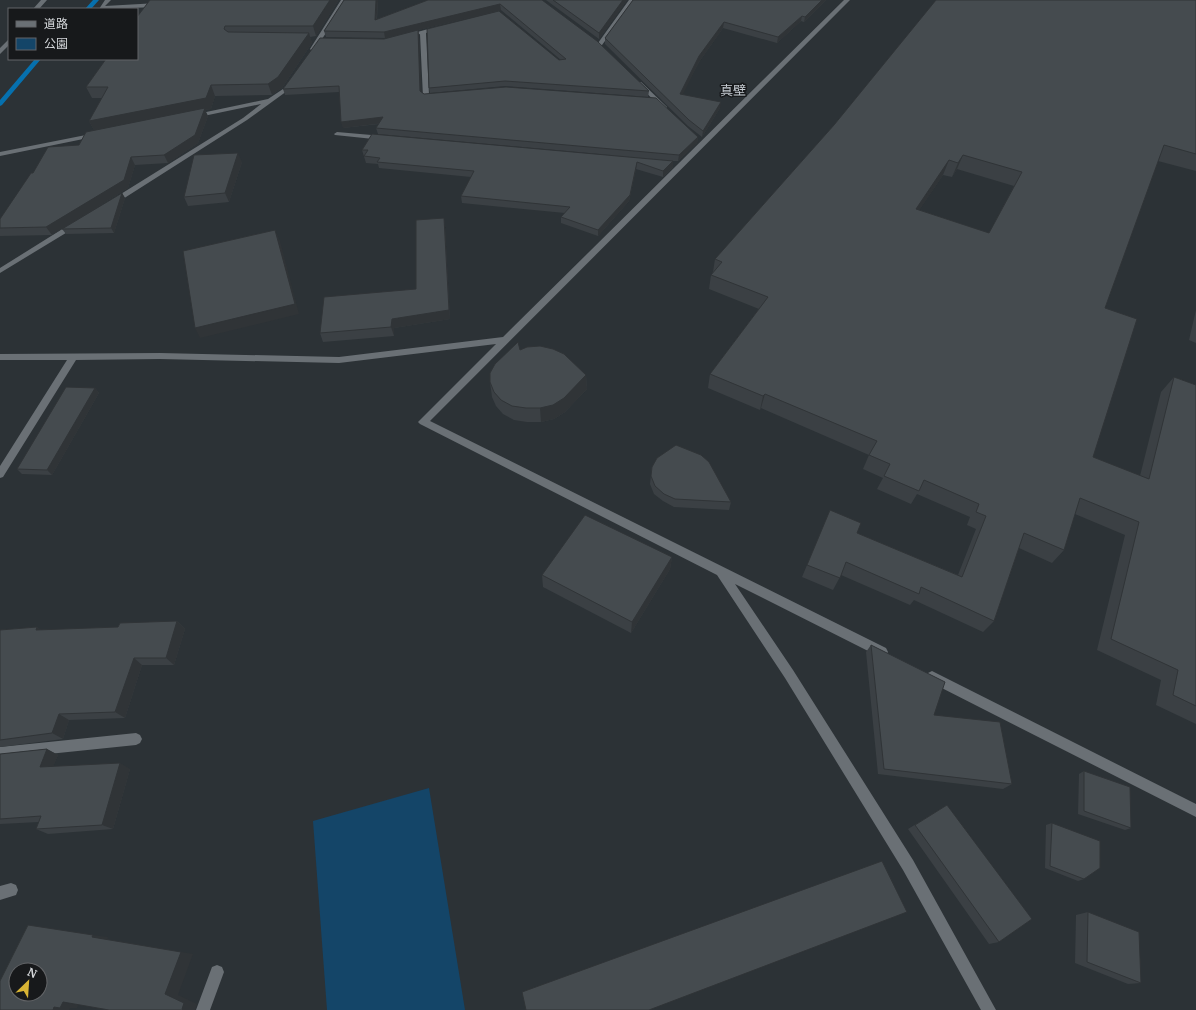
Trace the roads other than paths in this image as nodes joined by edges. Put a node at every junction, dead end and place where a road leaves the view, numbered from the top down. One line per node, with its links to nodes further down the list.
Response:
1 (44, 0): 8 (street)
2 (108, 0): 6 (street)
3 (344, 0): 13 (street)
4 (632, 0): 17 (street)
5 (847, 0): 32 (street)
6 (153, 3): 7 (street)
7 (168, 5)
8 (37, 8)
9 (447, 26): 10 (street)
10 (423, 32): 11 (street); 23 (street)
11 (400, 38)
12 (311, 39): 13 (street)
13 (319, 39): 15 (street); 20 (street)
14 (593, 39): 17 (street)
15 (326, 40)
16 (8, 43): 19 (street)
17 (600, 44): 18 (street)
18 (605, 49)
19 (0, 52)
20 (307, 58)
21 (296, 75): 24 (street)
22 (632, 75): 25 (street)
23 (442, 96)
24 (272, 100): 26 (street); 33 (street)
25 (669, 112)
26 (187, 117)
27 (102, 134): 30 (street)
28 (337, 134): 29 (street)
29 (390, 139)
30 (0, 154)
31 (668, 164): 32 (street)
32 (682, 165): 36 (street)
33 (108, 205)
34 (81, 221): 35 (street)
35 (0, 271)
36 (504, 340): 37 (street); 40 (street)
37 (74, 356): 38 (street); 39 (street)
38 (0, 357)
39 (0, 474)
40 (720, 570): 41 (street); 48 (street)
41 (891, 656)
42 (919, 670): 45 (street)
43 (136, 739): 44 (street)
44 (0, 753)
45 (1196, 811)
46 (216, 972): 47 (street)
47 (203, 1010)
48 (989, 1010)

